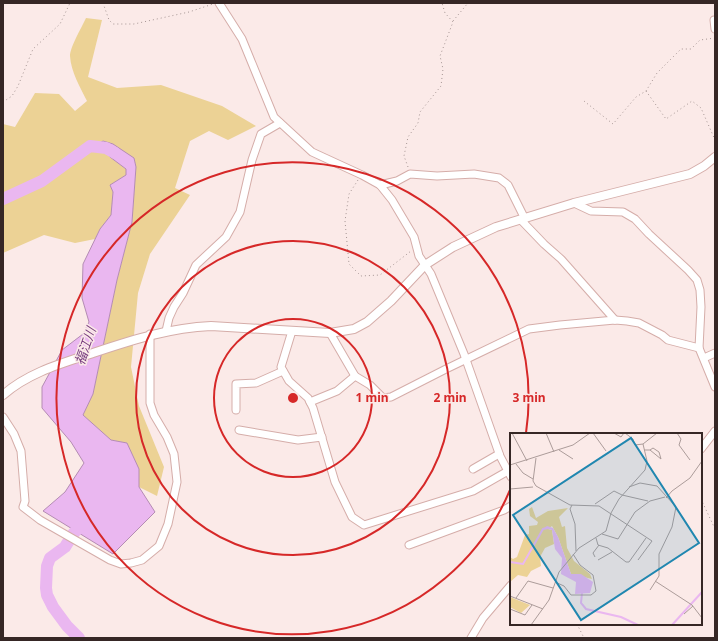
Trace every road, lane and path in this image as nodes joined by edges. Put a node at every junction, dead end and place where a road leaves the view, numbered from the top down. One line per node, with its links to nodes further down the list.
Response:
1 (70, 3): 12 (path)
2 (103, 3): 3 (path)
3 (218, 3): 13 (street)
4 (442, 3): 7 (path)
5 (468, 3): 7 (path)
6 (715, 20): 8 (street)
7 (453, 22): 16 (path)
8 (715, 29)
9 (715, 38): 10 (path)
10 (646, 91): 11 (path); 14 (path)
11 (584, 101)
12 (3, 102)
13 (280, 123): 17 (street); 24 (street)
14 (715, 140)
15 (715, 157): 19 (street)
16 (410, 174): 18 (street); 20 (street)
17 (362, 175): 18 (street); 21 (path)
18 (380, 185): 21 (street)
19 (574, 203): 20 (street); 28 (street)
20 (523, 219): 22 (street); 23 (street)
21 (417, 247): 22 (street)
22 (425, 265): 26 (street); 31 (street)
23 (616, 320): 28 (street); 31 (street)
24 (166, 331): 25 (street); 27 (street)
25 (292, 331): 26 (street); 32 (street)
26 (330, 333): 33 (street)
27 (150, 334): 35 (street); 38 (street)
28 (699, 348): 30 (street)
29 (715, 353): 30 (street)
30 (704, 358): 34 (street)
31 (465, 359): 33 (street); 43 (street)
32 (283, 371): 36 (street); 37 (street)
33 (355, 376): 36 (street)
34 (715, 388)
35 (5, 393)
36 (310, 402): 41 (street)
37 (236, 410)
38 (3, 417)
39 (239, 430): 41 (street)
40 (715, 431): 42 (street)
41 (322, 437): 45 (street)
42 (702, 448)
43 (499, 454): 44 (street); 45 (street)
44 (473, 469)
45 (509, 474)
46 (702, 501): 48 (path)
47 (510, 507): 49 (street)
48 (715, 530)
49 (409, 545)
50 (510, 586): 52 (street)
51 (578, 625): 53 (path)
52 (471, 638)
53 (584, 638)

